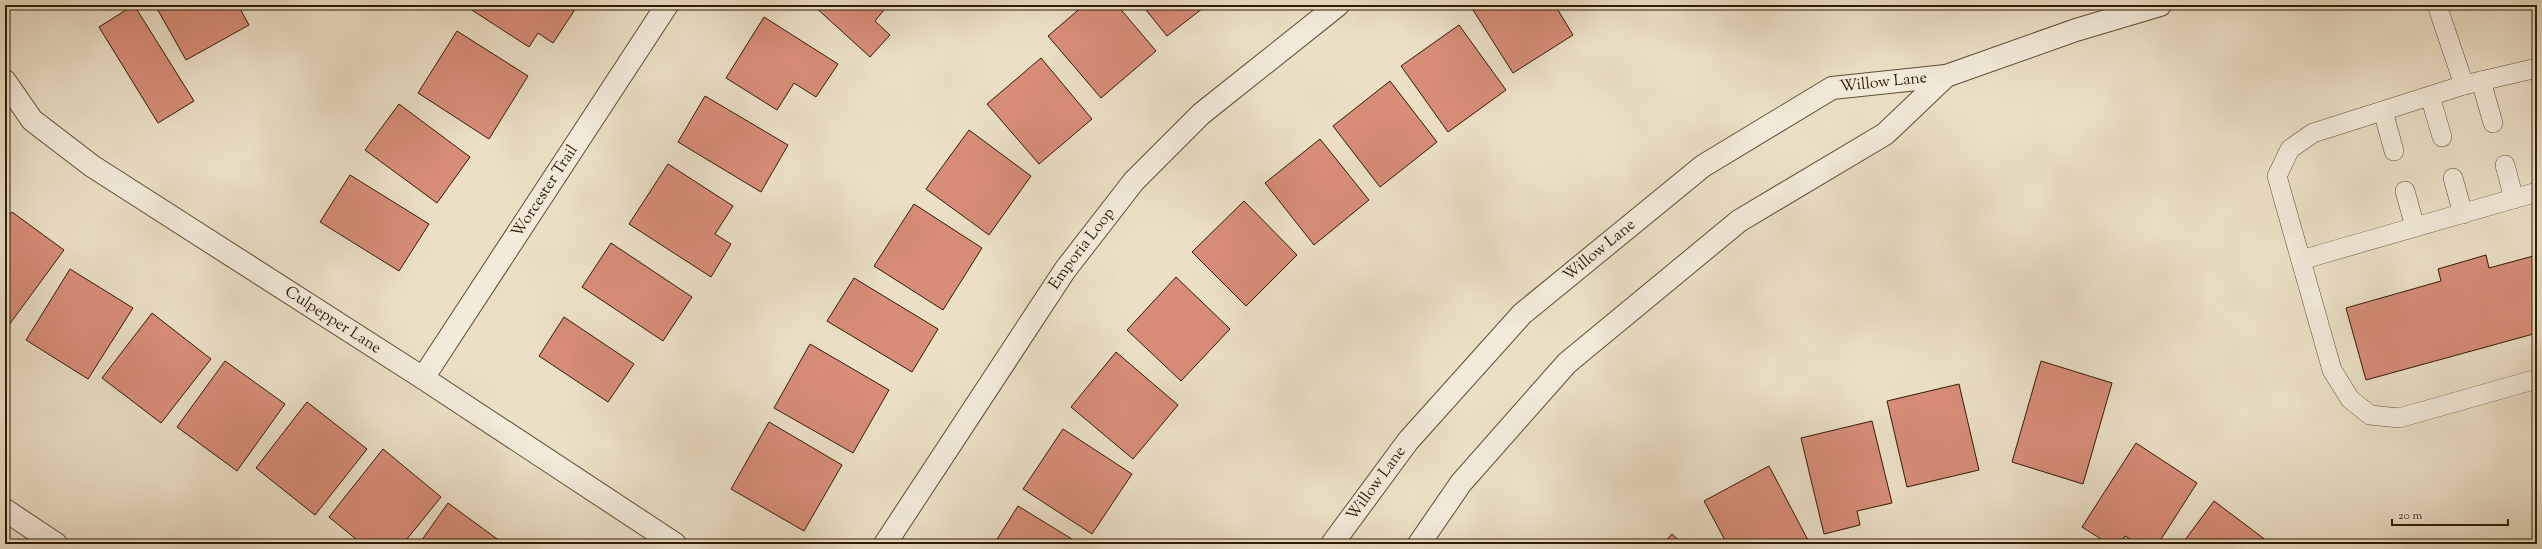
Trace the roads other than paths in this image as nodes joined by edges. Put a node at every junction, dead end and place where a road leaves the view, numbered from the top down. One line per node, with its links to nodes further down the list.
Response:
1 (667, 5): 22 (street, Worcester Trail)
2 (1338, 5): 27 (street, Emporia Loop)
3 (2160, 5): 6 (street, Willow Lane)
4 (2437, 5): 8 (lane)
5 (2537, 68): 8 (lane)
6 (1946, 76): 28 (street, Willow Lane); 29 (street, Willow Lane)
7 (5, 81): 22 (street, Culpepper Lane)
8 (2473, 83): 9 (lane); 11 (lane)
9 (2430, 96): 10 (lane); 12 (lane)
10 (2383, 111): 13 (lane); 21 (lane)
11 (2493, 123)
12 (2442, 137)
13 (2394, 151)
14 (2504, 165): 18 (lane)
15 (2453, 178): 19 (lane)
16 (2405, 191): 20 (lane)
17 (2537, 192): 18 (lane)
18 (2514, 199): 19 (lane)
19 (2463, 214): 20 (lane)
20 (2415, 227): 21 (lane)
21 (2301, 260): 23 (lane)
22 (423, 378): 26 (street, Culpepper Lane)
23 (2537, 379)
24 (5, 510): 25 (street)
25 (56, 544)
26 (675, 544)
27 (885, 544)
28 (1332, 544)
29 (1419, 544)

